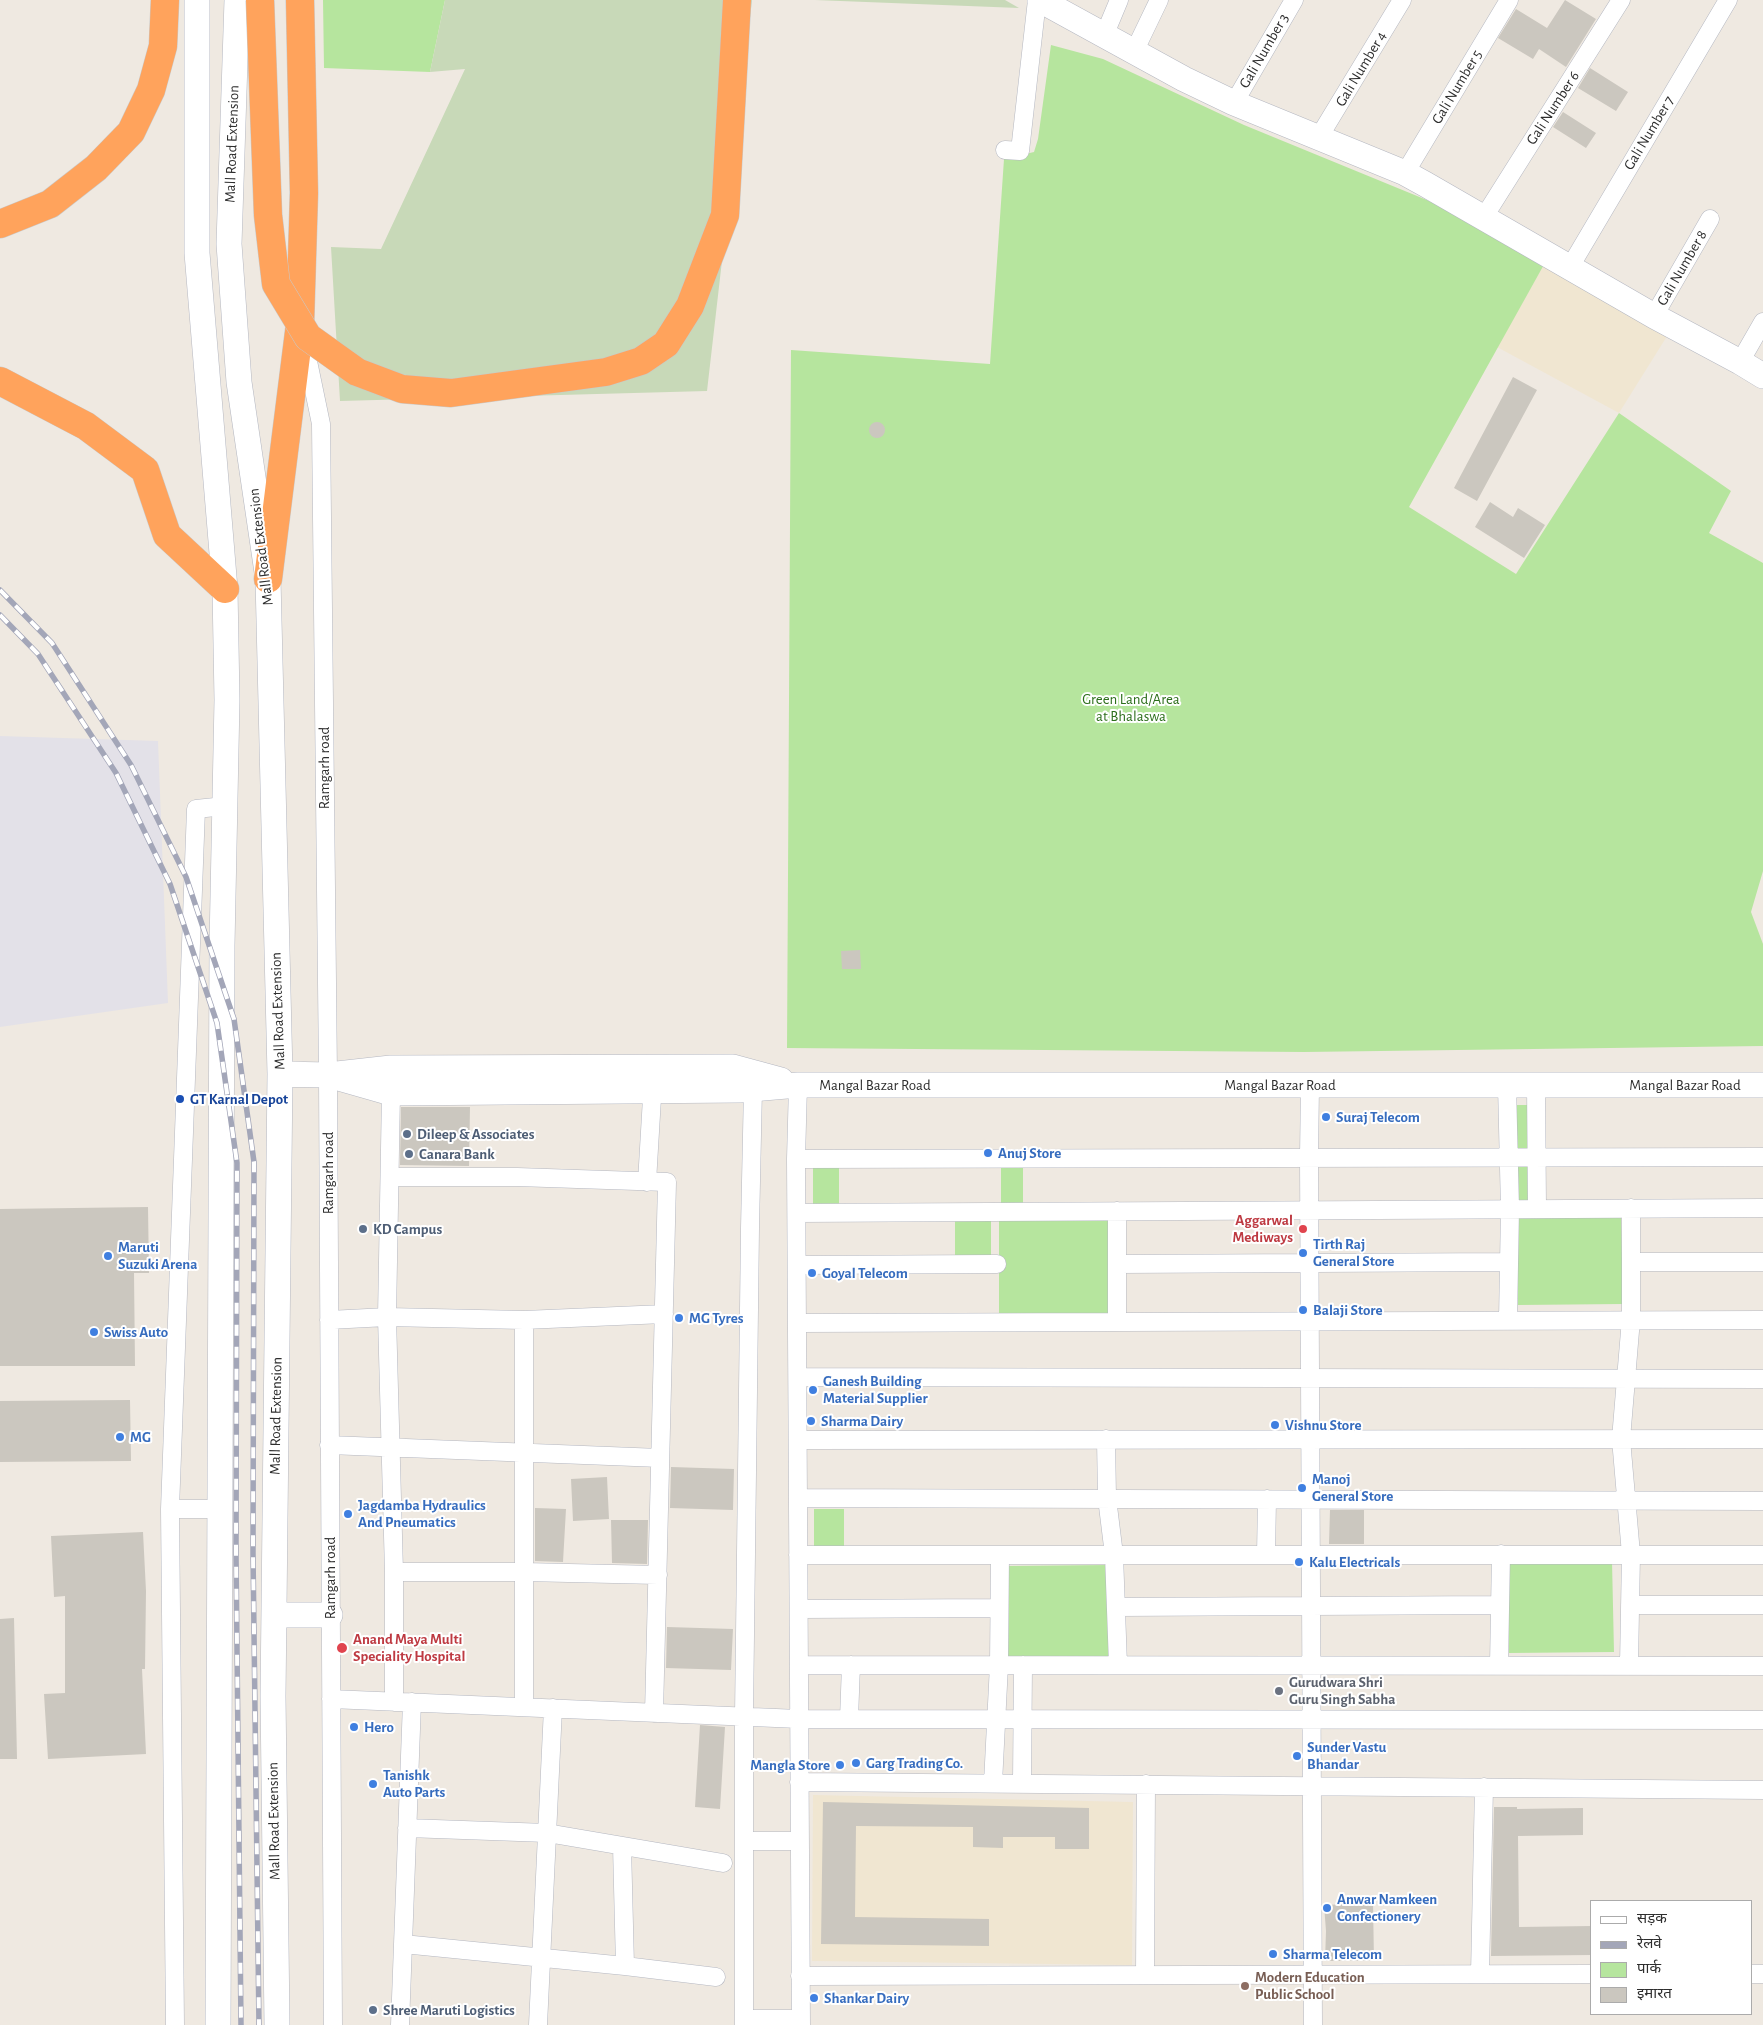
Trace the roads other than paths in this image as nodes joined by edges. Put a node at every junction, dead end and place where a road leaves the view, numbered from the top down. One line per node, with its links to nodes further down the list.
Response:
1 (165, 0): 25 (highway)
2 (197, 0): 34 (main road)
3 (237, 0): 33 (main road, Mall Road Extension)
4 (260, 0): 7 (highway, bridge)
5 (300, 0): 17 (highway)
6 (310, 0): 17 (street)
7 (737, 0)
8 (1039, 0): 16 (main road); 21 (street)
9 (1119, 0): 16 (street)
10 (1159, 0): 18 (street)
11 (1294, 0): 19 (street, Gali Number 3)
12 (1402, 0): 20 (street, Gali Number 4)
13 (1509, 0): 22 (street, Gali Number 5)
14 (1621, 0): 23 (street, Gali Number 6)
15 (1728, 0): 26 (street, Gali Number 7)
16 (1104, 36): 18 (main road)
17 (301, 48): 29 (highway)
18 (1134, 52): 19 (main road)
19 (1234, 103): 20 (main road)
20 (1319, 137): 22 (main road)
21 (1005, 150)
22 (1405, 174): 23 (main road)
23 (1484, 217): 26 (main road)
24 (1710, 220): 27 (street, Gali Number 8)
25 (0, 224)
26 (1570, 267): 27 (main road)
27 (1654, 316): 30 (main road)
28 (1763, 322): 30 (street)
29 (300, 324): 33 (highway); 37 (street, Ramgarh road)
30 (1740, 362): 31 (main road)
31 (1763, 376)
32 (0, 381): 34 (highway)
33 (268, 579): 36 (main road, Mall Road Extension)
34 (226, 589): 35 (main road)
35 (225, 806): 96 (street); 97 (main road)
36 (280, 1074): 37 (main road); 117 (main road, Mall Road Extension)
37 (328, 1075): 38 (main road); 45 (main road); 70 (street, Ramgarh road)
38 (653, 1079): 39 (main road); 44 (main road); 45 (main road); 52 (street)
39 (798, 1085): 40 (main road, Mangal Bazar Road); 44 (main road); 50 (street)
40 (1310, 1085): 41 (main road, Mangal Bazar Road); 46 (street)
41 (1507, 1085): 42 (main road, Mangal Bazar Road); 47 (street)
42 (1536, 1085): 43 (main road, Mangal Bazar Road); 48 (street)
43 (1763, 1085)
44 (753, 1088): 132 (street)
45 (391, 1093): 51 (street)
46 (1309, 1157): 47 (street); 50 (street); 57 (street)
47 (1509, 1157): 48 (street); 56 (street)
48 (1537, 1157): 49 (street); 53 (street)
49 (1763, 1157)
50 (796, 1159): 59 (street)
51 (390, 1177): 52 (street); 68 (street)
52 (647, 1182): 67 (street)
53 (1537, 1208): 54 (street); 56 (street)
54 (1631, 1208): 55 (street); 61 (street)
55 (1763, 1208)
56 (1510, 1209): 57 (street); 60 (street)
57 (1309, 1210): 58 (street); 63 (street)
58 (1117, 1211): 59 (street); 65 (street)
59 (797, 1213): 66 (street)
60 (1509, 1262): 63 (street); 73 (street)
61 (1631, 1262): 62 (street); 69 (street)
62 (1763, 1262)
63 (1309, 1263): 65 (street); 72 (street)
64 (997, 1264): 66 (street)
65 (1117, 1264): 75 (street)
66 (797, 1265): 76 (street)
67 (664, 1314): 71 (street); 89 (street)
68 (387, 1317): 70 (street); 71 (street); 87 (street)
69 (1631, 1319): 73 (street); 74 (street); 79 (street)
70 (329, 1320): 86 (street, Ramgarh road)
71 (524, 1320): 88 (street)
72 (1310, 1320): 73 (street); 75 (street); 78 (street)
73 (1508, 1320)
74 (1763, 1320)
75 (1117, 1321): 76 (street)
76 (797, 1322): 77 (street)
77 (798, 1377): 78 (street); 85 (street)
78 (1310, 1377): 79 (street); 81 (street)
79 (1625, 1379): 80 (street); 83 (street)
80 (1763, 1379)
81 (1310, 1438): 82 (street); 83 (street); 93 (street)
82 (1106, 1439): 85 (street); 91 (street)
83 (1621, 1439): 84 (street); 94 (street)
84 (1763, 1439)
85 (798, 1440): 90 (street)
86 (329, 1445): 87 (street); 116 (street, Ramgarh road)
87 (391, 1447): 88 (street); 106 (street)
88 (524, 1453): 89 (street); 107 (street)
89 (660, 1458): 108 (street)
90 (798, 1498): 91 (street); 100 (street)
91 (1108, 1498): 92 (street); 102 (street)
92 (1267, 1499): 93 (street); 103 (street)
93 (1310, 1499): 94 (street); 104 (street)
94 (1626, 1500): 95 (street); 99 (street)
95 (1763, 1501)
96 (170, 1509): 97 (street); 163 (street)
97 (220, 1509): 164 (main road)
98 (1500, 1554): 99 (street); 104 (street); 110 (street)
99 (1631, 1554): 105 (street); 109 (street)
100 (798, 1555): 101 (street); 115 (street)
101 (1000, 1555): 102 (street); 114 (street)
102 (1114, 1555): 103 (street); 113 (street)
103 (1266, 1555): 104 (street)
104 (1311, 1555): 112 (street)
105 (1763, 1555)
106 (394, 1572): 107 (street); 128 (street)
107 (524, 1572): 108 (street); 129 (street)
108 (658, 1575): 131 (street)
109 (1630, 1604): 111 (street); 125 (street)
110 (1500, 1605): 112 (street); 124 (street)
111 (1763, 1605)
112 (1311, 1606): 113 (street); 123 (street)
113 (1116, 1607): 122 (street)
114 (999, 1608): 115 (street); 120 (street)
115 (799, 1609): 118 (street)
116 (330, 1614): 117 (main road); 127 (street, Ramgarh road)
117 (274, 1615): 165 (main road, Mall Road Extension)
118 (799, 1665): 119 (street); 134 (street)
119 (851, 1665): 120 (street); 135 (street)
120 (999, 1665): 121 (street); 136 (street)
121 (1023, 1665): 122 (street); 137 (street)
122 (1118, 1665): 123 (street)
123 (1312, 1665): 124 (street); 133 (street)
124 (1499, 1665): 125 (street)
125 (1629, 1665): 126 (street)
126 (1763, 1666)
127 (331, 1699): 128 (street); 166 (street, Ramgarh road)
128 (403, 1702): 129 (street); 146 (street)
129 (524, 1707): 130 (street)
130 (553, 1708): 131 (street); 147 (street)
131 (654, 1713): 132 (street)
132 (744, 1716): 134 (street); 148 (street)
133 (1312, 1718): 137 (street); 138 (street); 143 (street)
134 (799, 1719): 135 (street); 139 (street)
135 (849, 1719): 136 (street)
136 (996, 1719): 137 (street); 140 (street)
137 (1023, 1719): 141 (street)
138 (1763, 1720)
139 (799, 1782): 140 (street); 149 (street)
140 (993, 1783): 141 (street)
141 (1022, 1783): 142 (street)
142 (1146, 1784): 143 (street); 158 (street)
143 (1312, 1786): 144 (street); 155 (street)
144 (1484, 1787): 145 (street); 156 (street)
145 (1763, 1790)
146 (407, 1828): 147 (street); 152 (street)
147 (547, 1833): 150 (street); 153 (street)
148 (744, 1841): 149 (street); 161 (street)
149 (800, 1841): 159 (street)
150 (622, 1846): 151 (street); 154 (street)
151 (723, 1863)
152 (402, 1944): 153 (street); 167 (street)
153 (542, 1958): 154 (street); 168 (street)
154 (625, 1966): 160 (street)
155 (1313, 1974): 156 (street); 158 (street); 169 (street)
156 (1480, 1974): 157 (street)
157 (1590, 1974)
158 (1145, 1975): 159 (street)
159 (800, 1976): 162 (street)
160 (716, 1978)
161 (744, 2022): 162 (street)
162 (801, 2022)
163 (175, 2025)
164 (218, 2025)
165 (276, 2025)
166 (333, 2025)
167 (400, 2025)
168 (538, 2025)
169 (1313, 2025)

